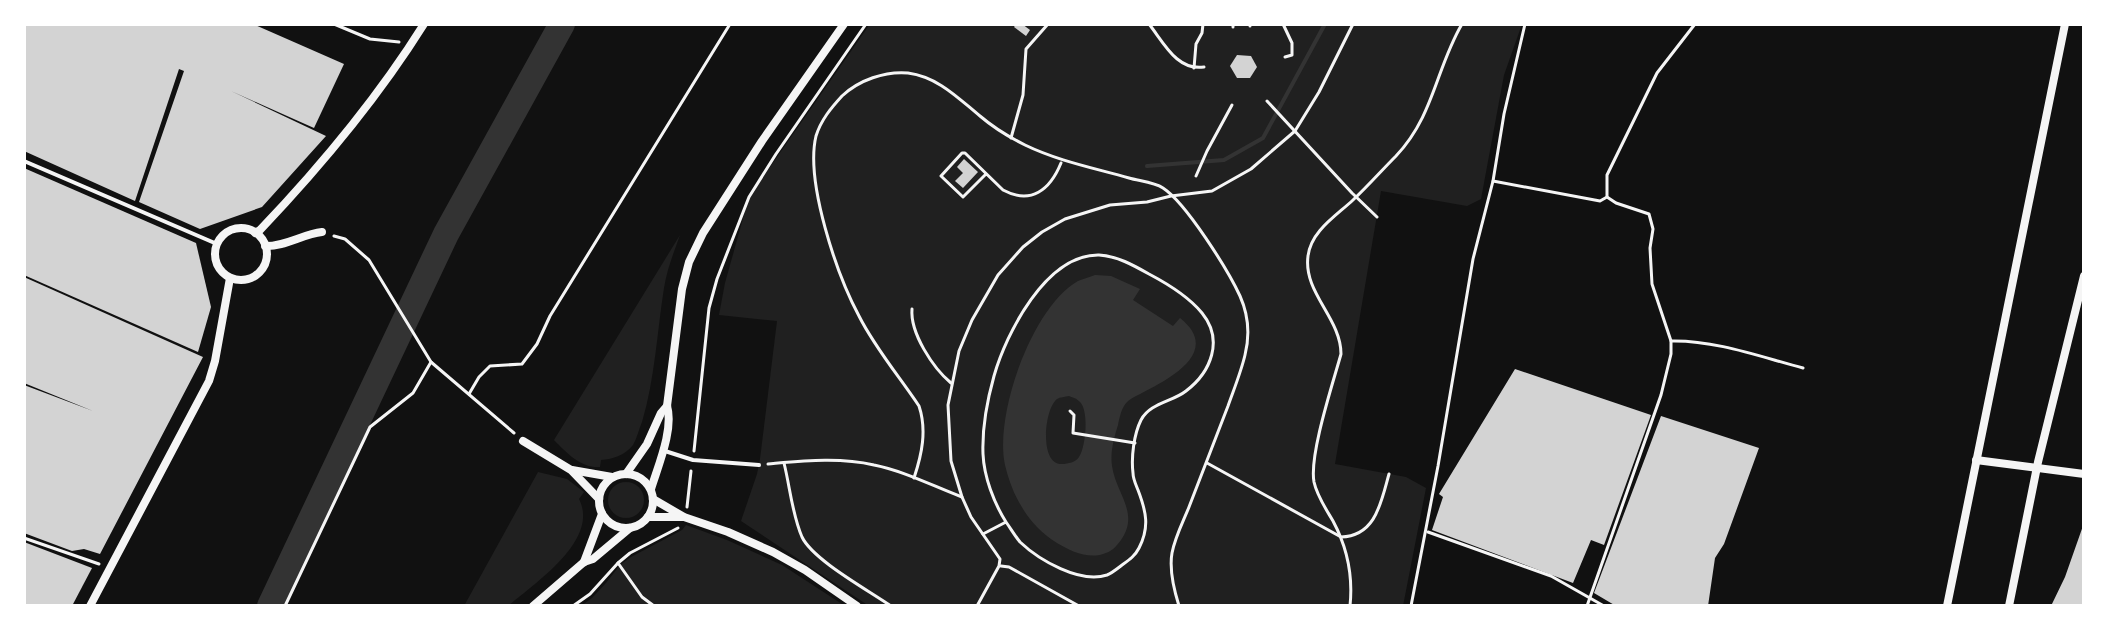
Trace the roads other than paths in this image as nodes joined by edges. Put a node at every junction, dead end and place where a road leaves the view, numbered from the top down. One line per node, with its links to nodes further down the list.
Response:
1 (424, 24): 6 (street)
2 (844, 24): 11 (street)
3 (2065, 24): 14 (street)
4 (24, 161): 7 (lane)
5 (322, 232): 8 (street)
6 (255, 233): 7 (street); 8 (street)
7 (217, 244): 10 (street)
8 (265, 246): 10 (street)
9 (2084, 276): 16 (street)
10 (230, 278): 29 (street)
11 (667, 406): 13 (street); 18 (street)
12 (523, 441): 17 (street)
13 (662, 450): 15 (lane); 21 (street)
14 (1976, 460): 16 (street); 32 (street)
15 (759, 465)
16 (2037, 468): 19 (street); 33 (street)
17 (571, 470): 20 (street); 22 (street)
18 (626, 474): 20 (street); 21 (street)
19 (2084, 474)
20 (612, 477): 22 (street)
21 (651, 489): 23 (street)
22 (599, 499): 24 (street)
23 (653, 499): 25 (street); 26 (street)
24 (602, 514): 27 (street); 28 (street)
25 (684, 516): 26 (street); 31 (street)
26 (648, 517): 27 (street)
27 (630, 528): 28 (street)
28 (584, 562): 30 (street)
29 (90, 606)
30 (533, 606)
31 (857, 606)
32 (1947, 606)
33 (2009, 606)

